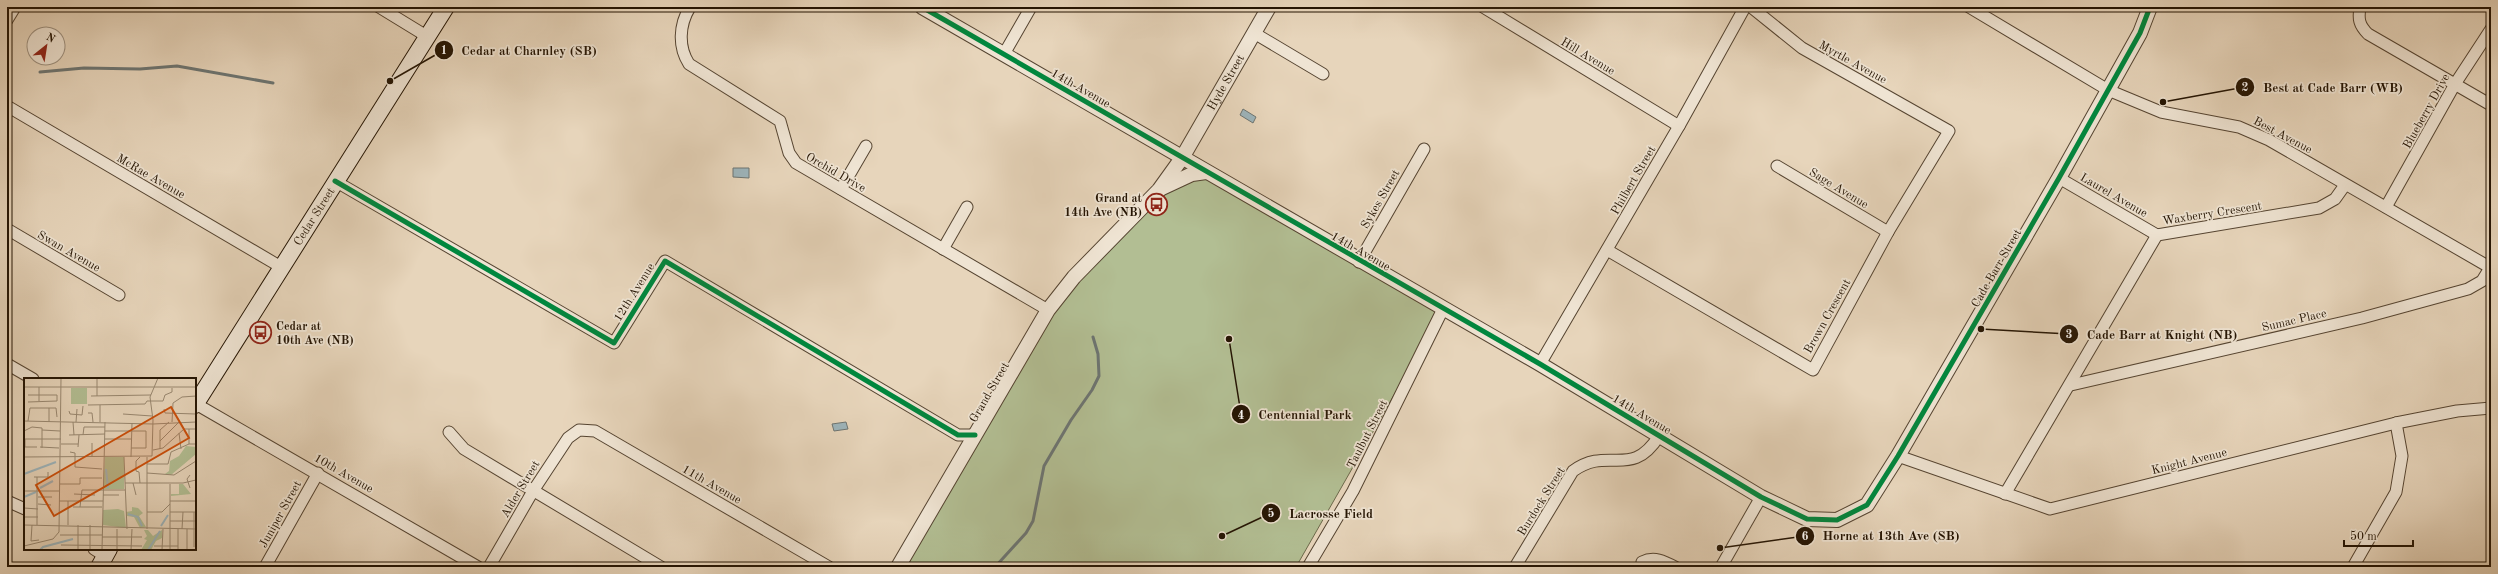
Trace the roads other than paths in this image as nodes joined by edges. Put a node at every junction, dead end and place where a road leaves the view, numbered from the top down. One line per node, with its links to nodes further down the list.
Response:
1 (15, 7): 14 (street)
2 (379, 7): 17 (street)
3 (446, 7): 17 (main road, Cedar Street)
4 (690, 7): 34 (street, Orchid Drive)
5 (922, 7): 18 (street, 14th Avenue)
6 (1031, 7): 18 (street)
7 (1269, 7): 16 (street, Hyde Street)
8 (1483, 7): 24 (street, Hill Avenue)
9 (1745, 7): 24 (street, Philbert Street)
10 (1751, 7): 25 (street, Myrtle Avenue)
11 (1969, 7): 21 (street, Best Avenue)
12 (2150, 7): 21 (street, Cade Barr Street)
13 (2360, 7): 20 (street)
14 (7, 20)
15 (2491, 29): 20 (street, Blueberry Drive)
16 (1254, 33): 19 (street); 28 (street, Hyde Street)
17 (428, 37): 32 (main road, Cedar Street)
18 (1004, 54): 28 (street, 14th Avenue)
19 (1323, 74)
20 (2455, 84): 22 (street); 36 (street, Blueberry Drive)
21 (2108, 90): 31 (street, Cade Barr Street); 33 (street, Best Avenue)
22 (2491, 105)
23 (7, 106): 44 (street, McRae Avenue)
24 (1679, 126): 42 (street, Philbert Street)
25 (1949, 131): 39 (street, Brown Crescent)
26 (866, 146): 34 (street)
27 (1424, 149): 43 (street, Sykes Street)
28 (1182, 158): 30 (street, 14th Avenue); 35 (street, Grand Street)
29 (1777, 166): 39 (street, Sage Avenue)
30 (1206, 172): 35 (street); 43 (street, 14th Avenue)
31 (2059, 178): 40 (street, Laurel Avenue); 61 (street, Cade Barr Street)
32 (335, 181): 44 (main road, Cedar Street); 59 (street, 12th Avenue)
33 (2345, 185): 36 (street, Best Avenue); 40 (street, Waxberry Crescent)
34 (841, 189): 41 (street, Orchid Drive)
35 (1159, 190): 48 (street, Grand Street)
36 (2386, 207): 45 (street, Best Avenue)
37 (967, 208): 41 (street)
38 (7, 229): 46 (street, Swan Avenue)
39 (1888, 232): 42 (street, Brown Crescent)
40 (2157, 235): 52 (street, Waxberry Crescent)
41 (943, 249): 48 (street, Orchid Drive)
42 (1607, 250): 50 (street, Philbert Street)
43 (1359, 262): 47 (street, 14th Avenue)
44 (281, 267): 53 (main road, Cedar Street)
45 (2491, 268): 52 (street, Sumac Place)
46 (119, 295)
47 (1443, 309): 50 (street, 14th Avenue); 76 (street, Taulbut Street)
48 (1048, 310): 59 (street, Grand Street)
49 (7, 364): 51 (street)
50 (1540, 364): 60 (street, 14th Avenue)
51 (31, 378)
52 (2071, 385): 64 (street, Waxberry Crescent)
53 (196, 402)
54 (196, 405): 62 (street, 10th Avenue)
55 (2491, 408): 56 (street, Knight Avenue)
56 (2396, 423): 64 (street, Knight Avenue); 80 (street)
57 (579, 430): 63 (street, Alder Street); 74 (street, 11th Avenue)
58 (449, 432): 63 (street)
59 (975, 435): 75 (street, Grand Street)
60 (1659, 436): 65 (street, 14th Avenue); 77 (street, Burdock Street)
61 (1898, 456): 64 (street, Knight Avenue); 68 (street, Cade Barr Street)
62 (318, 473): 70 (street, Juniper Street); 71 (street, 10th Avenue)
63 (533, 491): 72 (street, Alder Street); 73 (street)
64 (2005, 494)
65 (1761, 497): 68 (street, 14th Avenue); 79 (street)
66 (7, 501): 67 (street)
67 (24, 509)
68 (1837, 520)
69 (1642, 562): 78 (street)
70 (265, 567)
71 (478, 567)
72 (489, 567)
73 (661, 567)
74 (830, 567)
75 (898, 567)
76 (1308, 567)
77 (1515, 567)
78 (1675, 567)
79 (1721, 567)
80 (2353, 567)

